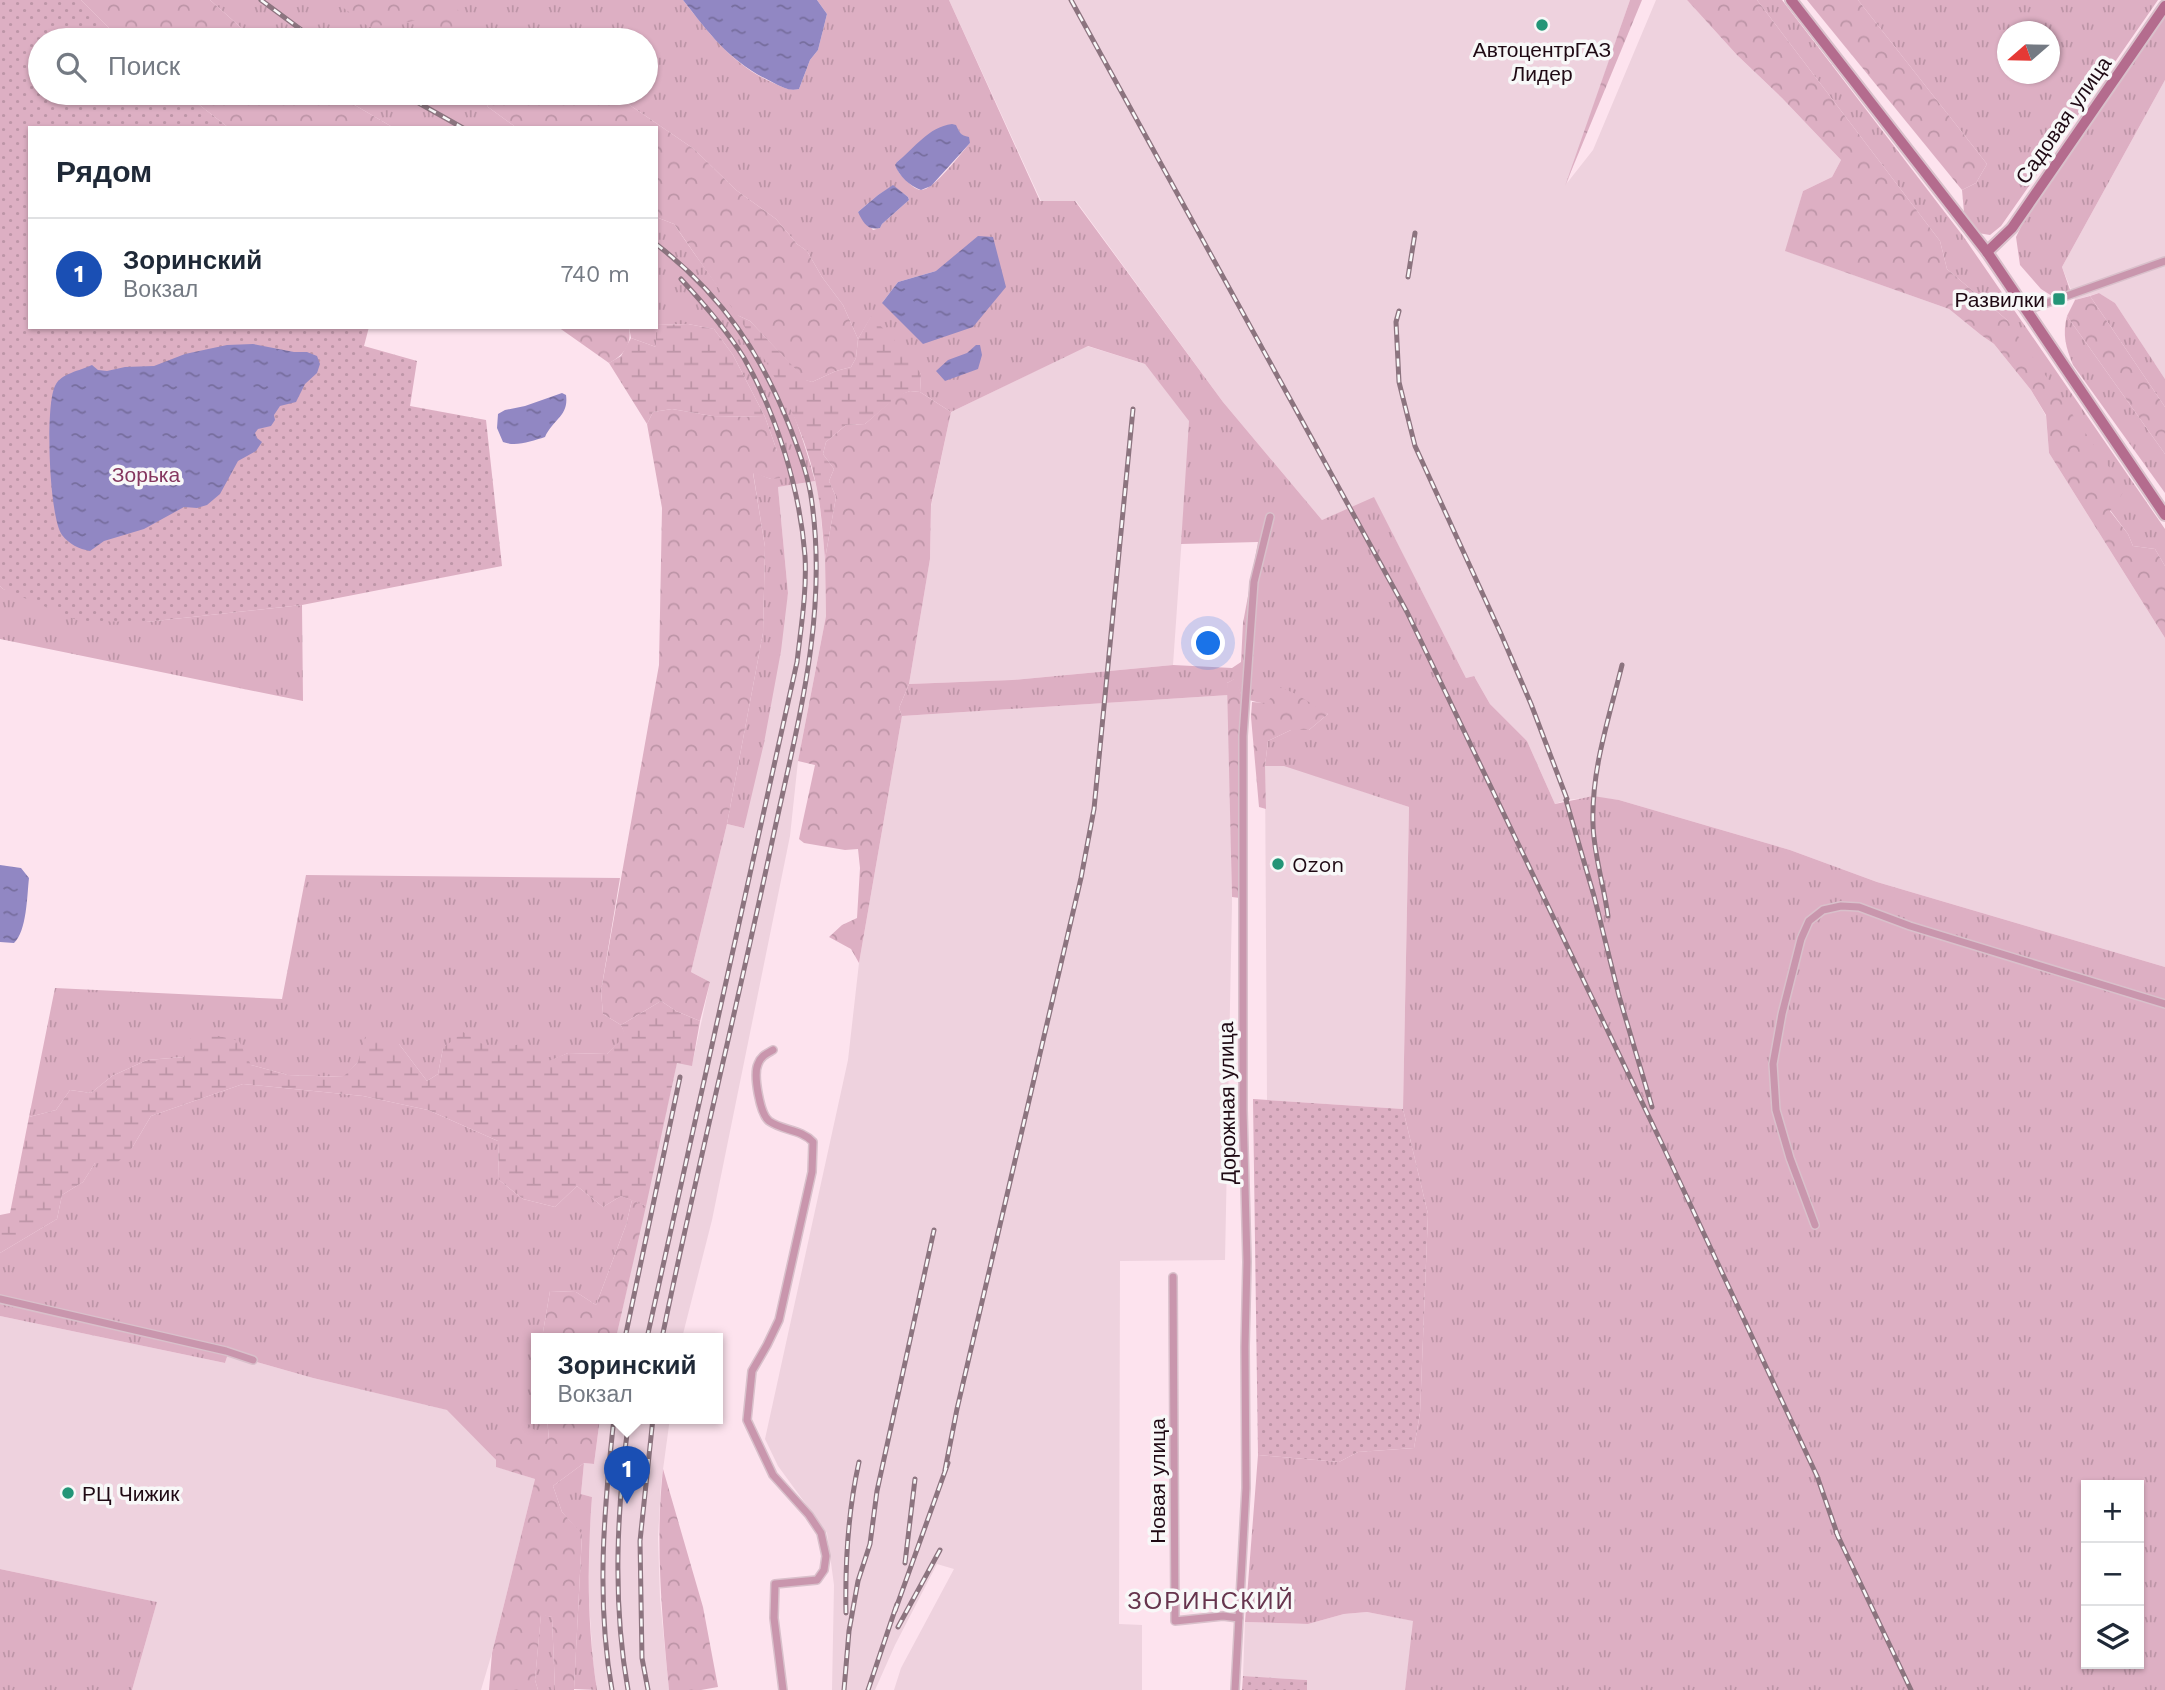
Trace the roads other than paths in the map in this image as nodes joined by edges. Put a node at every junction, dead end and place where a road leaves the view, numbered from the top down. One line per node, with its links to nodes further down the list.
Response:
1 (1791, 0): 3 (main road)
2 (2165, 6): 3 (main road, Садовая улица)
3 (1987, 251): 5 (main road)
4 (2165, 261): 5 (street)
5 (2027, 310): 6 (main road)
6 (2165, 515)
7 (1270, 517): 14 (street, Дорожная улица)
8 (2165, 1004): 10 (street)
9 (773, 1050): 15 (street)
10 (1815, 1226)
11 (1173, 1277): 14 (street, Новая улица)
12 (0, 1299): 13 (street)
13 (253, 1360)
14 (1238, 1618): 16 (street, Дорожная улица)
15 (783, 1690)
16 (1235, 1690)

